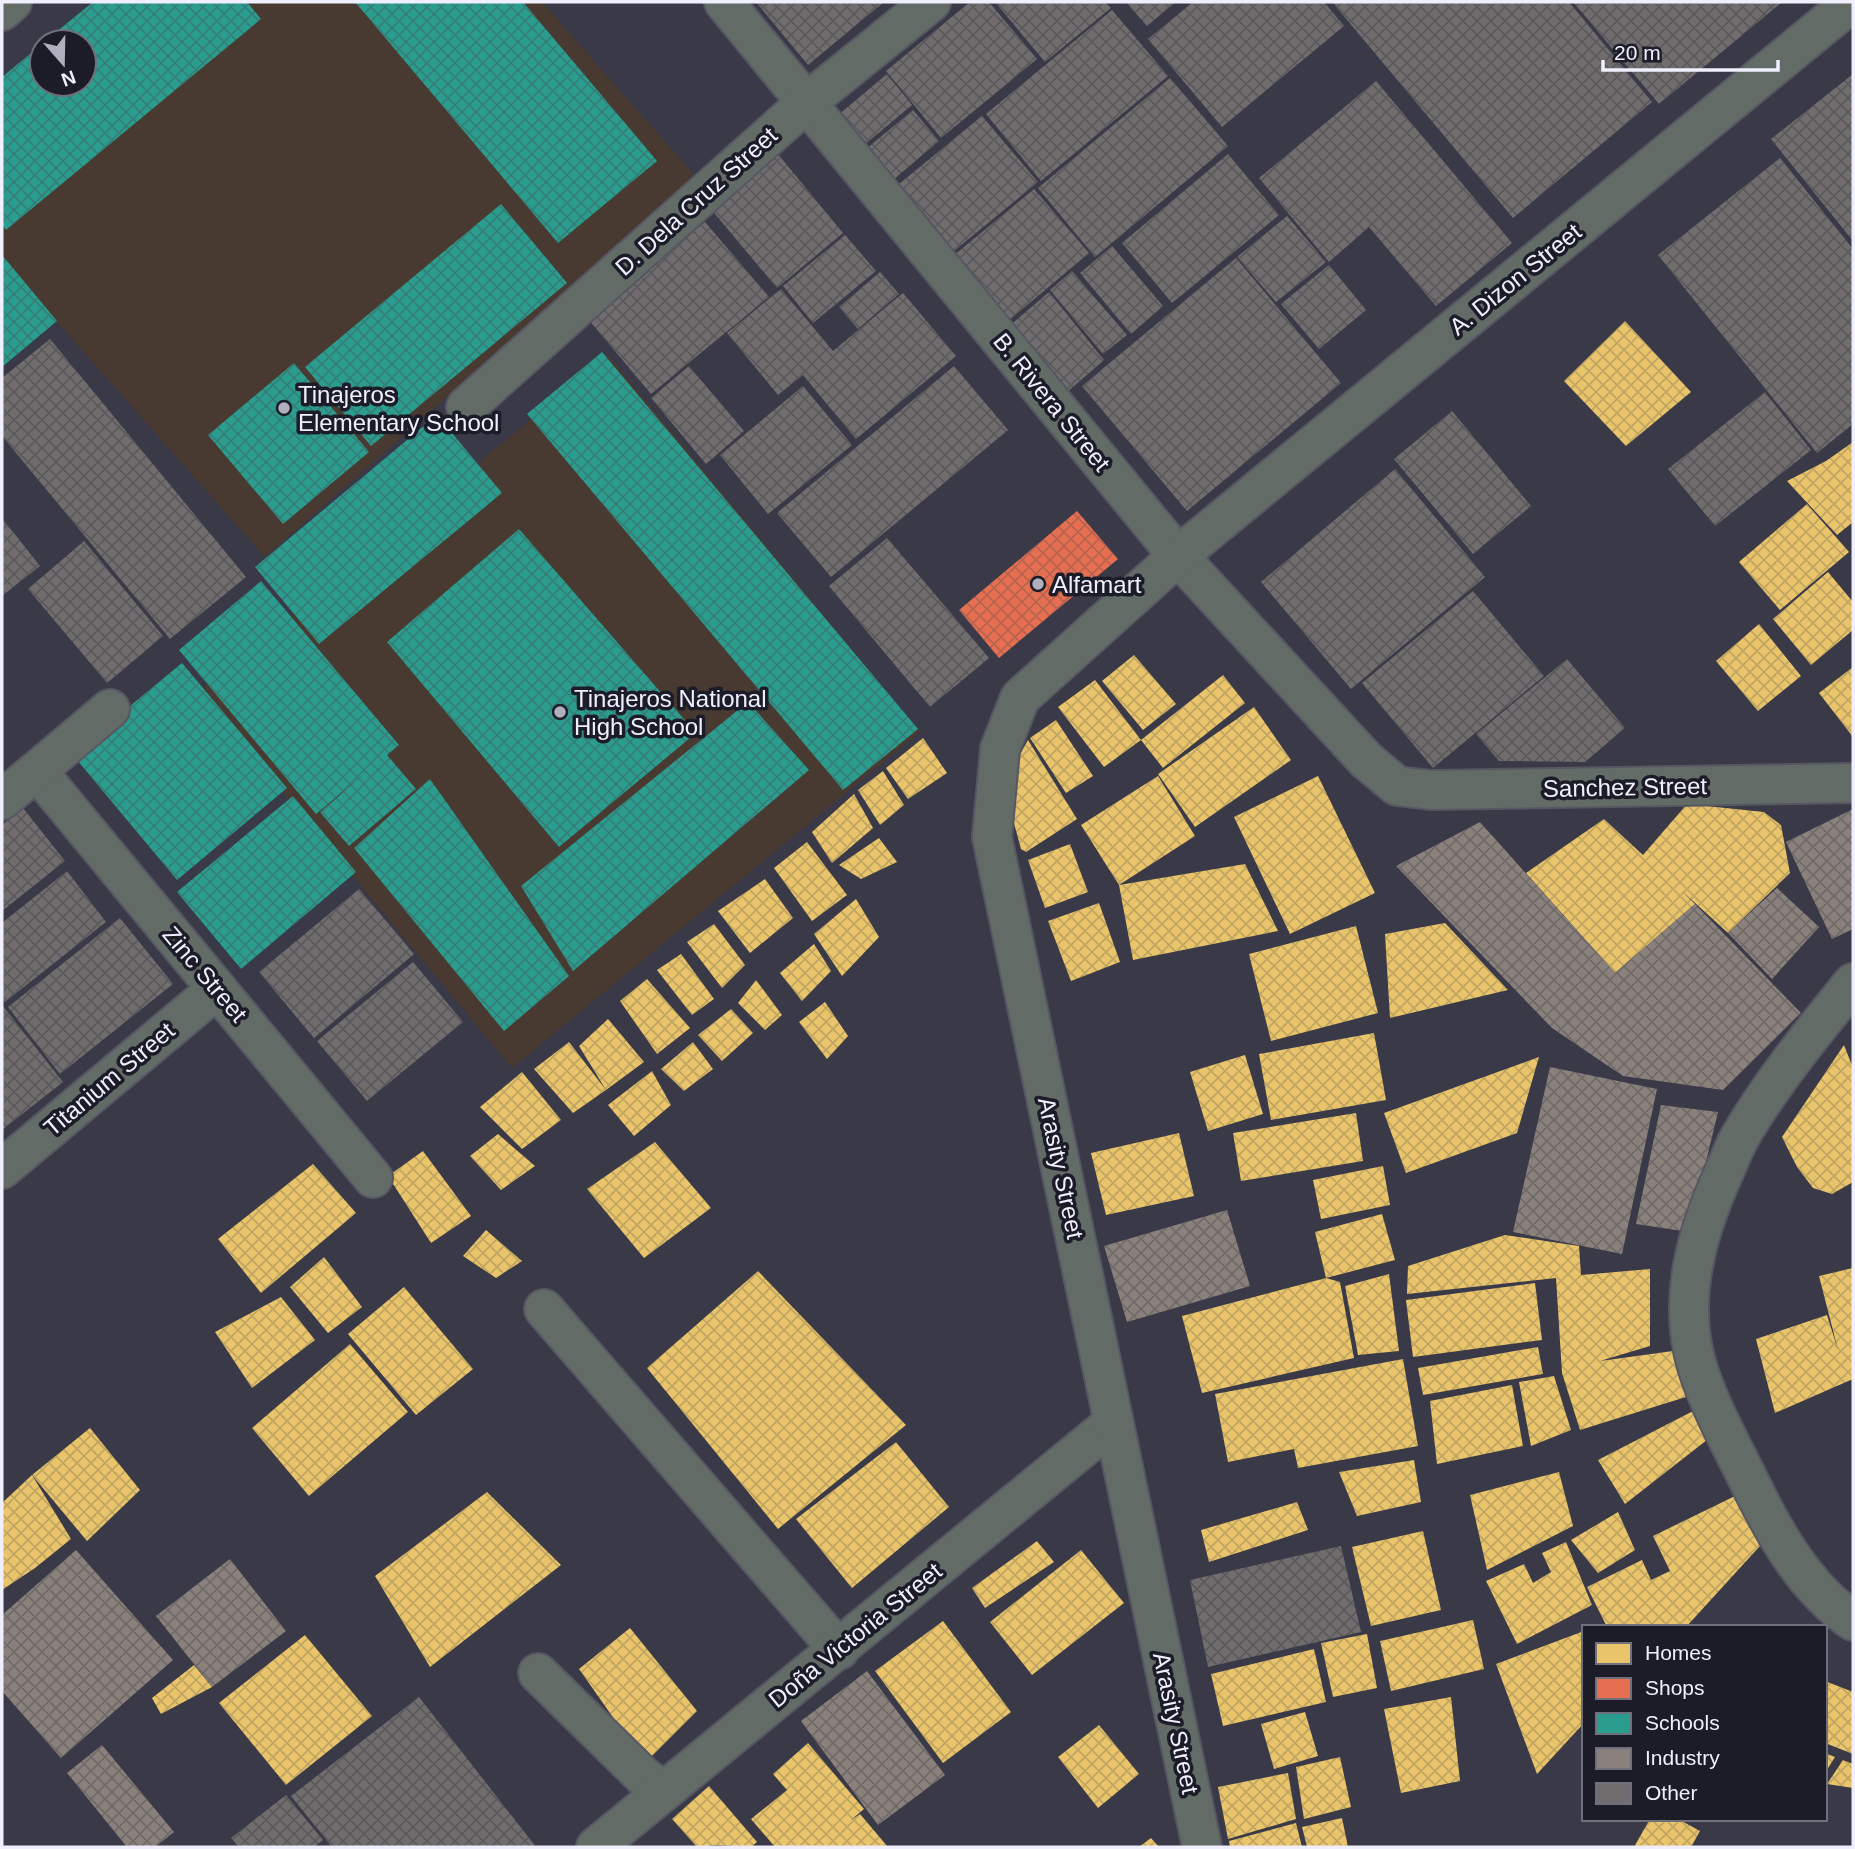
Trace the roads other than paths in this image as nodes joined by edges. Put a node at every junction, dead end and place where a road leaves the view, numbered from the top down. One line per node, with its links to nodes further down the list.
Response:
1 (12, 2): 5 (street)
2 (724, 2): 6 (street, B. Rivera Street)
3 (931, 2): 6 (street, D. Dela Cruz Street)
4 (1852, 2): 8 (street, A. Dizon Street)
5 (2, 11)
6 (806, 103): 7 (street, D. Dela Cruz Street); 8 (street, B. Rivera Street)
7 (466, 407)
8 (1178, 556): 12 (street, B. Rivera Street); 19 (street, Arasity Street)
9 (110, 709): 10 (street)
10 (37, 771): 13 (street); 15 (street, Zinc Street)
11 (1853, 783): 12 (street, Sanchez Street)
12 (1397, 786)
13 (2, 800)
14 (1853, 983): 20 (street)
15 (217, 989): 16 (street, Titanium Street); 17 (street, Zinc Street)
16 (2, 1169)
17 (373, 1178)
18 (544, 1308): 21 (street)
19 (1113, 1423): 21 (street, Doña Victoria Street); 25 (street, Arasity Street)
20 (1853, 1621)
21 (839, 1650): 23 (street, Doña Victoria Street)
22 (538, 1673): 23 (street)
23 (664, 1791): 24 (street, Doña Victoria Street)
24 (596, 1847)
25 (1202, 1847)

